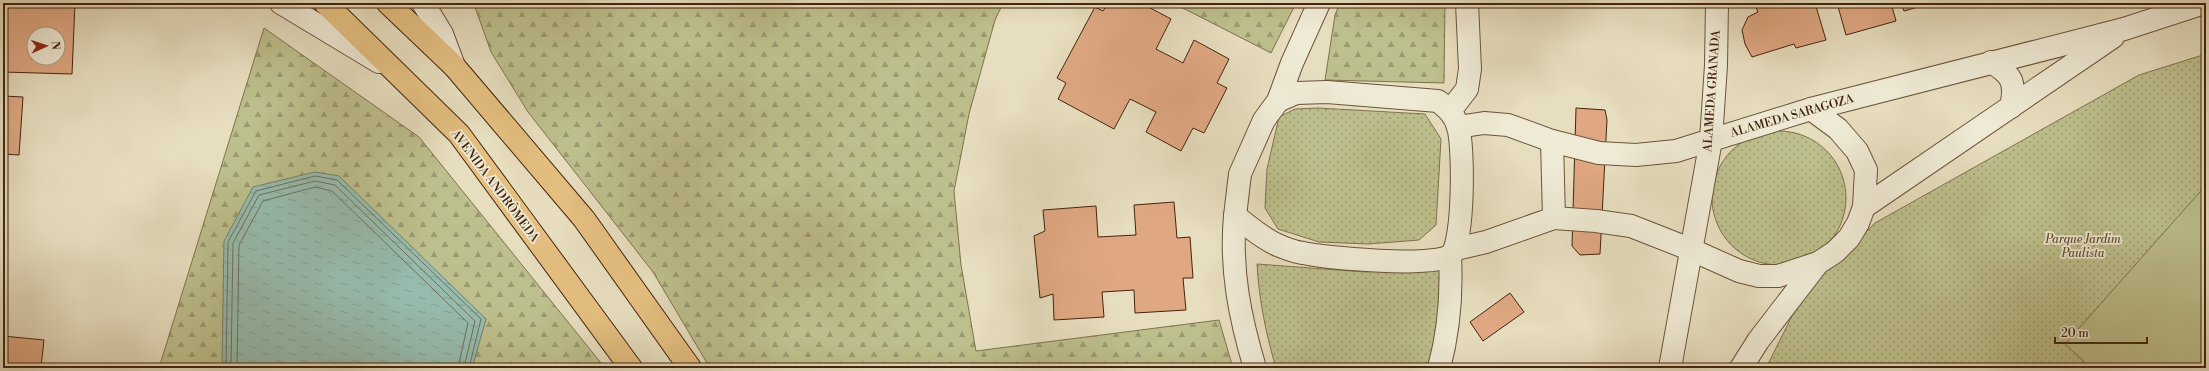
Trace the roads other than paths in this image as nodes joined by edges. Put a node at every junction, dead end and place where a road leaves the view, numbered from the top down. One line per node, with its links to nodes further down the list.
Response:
1 (281, 3): 12 (street)
2 (324, 3): 12 (main road, AVENIDA ANDRÔMEDA)
3 (388, 3): 11 (main road)
4 (1320, 3): 13 (street)
5 (1467, 3): 16 (street)
6 (1717, 3): 17 (street, ALAMEDA GRANADA)
7 (2204, 3): 9 (street, ALAMEDA SARAGOZA)
8 (431, 8): 11 (street)
9 (2124, 29): 10 (street, ALAMEDA SARAGOZA); 14 (street, ALAMEDA SARAGOZA)
10 (1991, 62): 14 (street); 15 (street, ALAMEDA SARAGOZA)
11 (454, 66): 26 (main road)
12 (389, 68): 25 (main road, AVENIDA ANDRÔMEDA)
13 (1278, 101): 16 (street); 20 (street)
14 (2011, 107): 19 (street, ALAMEDA SARAGOZA)
15 (1811, 109): 17 (street, ALAMEDA SARAGOZA); 19 (street)
16 (1454, 119): 18 (street, ALAMEDA SARAGOZA); 23 (street)
17 (1711, 140): 18 (street, ALAMEDA SARAGOZA); 22 (street, ALAMEDA GRANADA)
18 (1552, 141): 21 (street)
19 (1864, 207): 24 (street)
20 (1235, 216): 23 (street); 27 (street)
21 (1554, 218): 22 (street); 23 (street)
22 (1692, 250): 24 (street); 29 (street, ALAMEDA GRANADA)
23 (1453, 252): 28 (street)
24 (1818, 263): 30 (street)
25 (631, 368)
26 (690, 368)
27 (1255, 368)
28 (1438, 368)
29 (1670, 368)
30 (1741, 368)

